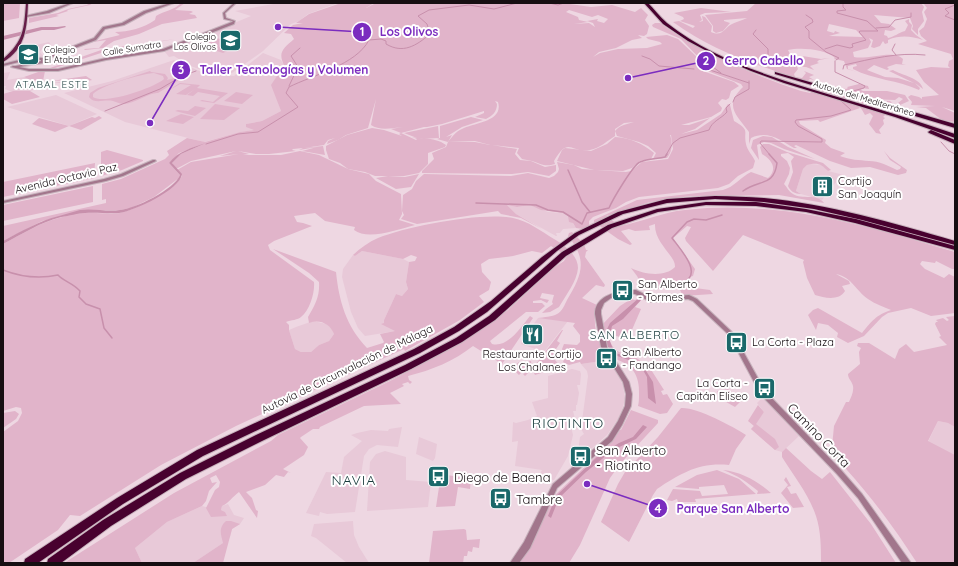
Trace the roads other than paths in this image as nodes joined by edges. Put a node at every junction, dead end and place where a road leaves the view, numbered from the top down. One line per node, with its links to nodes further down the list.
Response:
1 (24, 3): 9 (main road)
2 (27, 3): 8 (main road)
3 (72, 3): 8 (street)
4 (173, 3): 10 (street, Calle Sumatra)
5 (235, 3): 15 (street, Calle Sumatra)
6 (646, 3): 16 (highway)
7 (651, 3): 16 (highway)
8 (26, 16): 9 (main road)
9 (23, 33): 11 (main road)
10 (43, 59): 12 (street, Calle Sumatra); 13 (street)
11 (3, 60)
12 (24, 66): 14 (street, Calle Sumatra); 15 (street, Calle Sumatra)
13 (4, 67): 14 (street, Calle Sumatra)
14 (13, 67): 15 (street, Calle Sumatra)
15 (20, 68)
16 (809, 88): 17 (highway, Autovía del Mediterráneo); 18 (highway); 21 (highway)
17 (863, 103): 19 (highway, Autovía del Mediterráneo); 20 (highway, Autovía del Mediterráneo)
18 (955, 126)
19 (955, 133)
20 (955, 136)
21 (955, 142)
22 (149, 160): 24 (street, Avenida Octavio Paz)
23 (154, 161): 24 (street, Avenida Octavio Paz)
24 (3, 200)
25 (914, 231): 26 (highway); 27 (highway, Autovía de Circunvalación de Málaga); 29 (highway, Autovía de Circunvalación de Málaga)
26 (955, 239)
27 (955, 243)
28 (955, 248): 30 (highway)
29 (29, 563)
30 (52, 563)
31 (514, 563): 32 (street, Camino Corta)
32 (907, 563)

